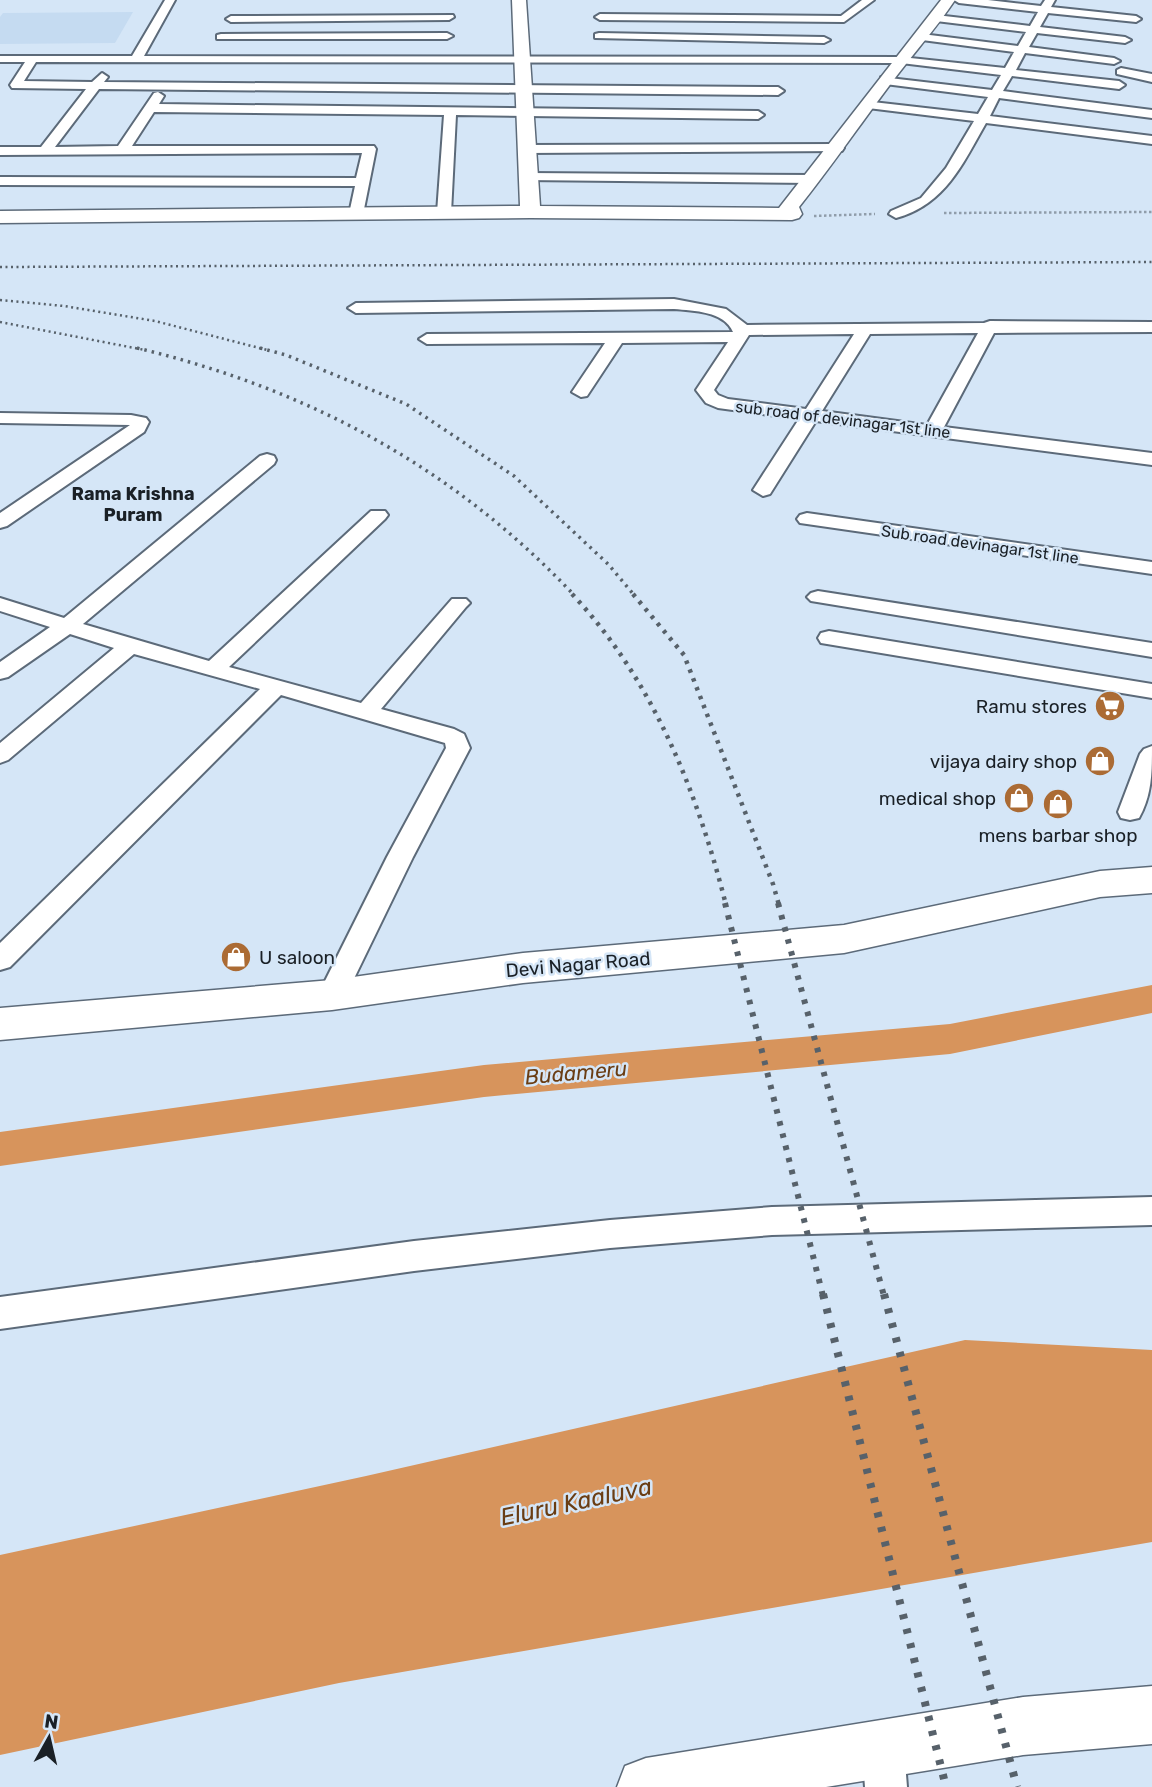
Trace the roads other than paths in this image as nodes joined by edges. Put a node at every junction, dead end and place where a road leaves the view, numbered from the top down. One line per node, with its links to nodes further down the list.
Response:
1 (170, 0): 25 (street)
2 (519, 0): 29 (street)
3 (869, 0): 10 (street)
4 (948, 0): 9 (street)
5 (960, 0): 6 (street)
6 (1048, 4): 8 (street); 12 (street)
7 (1143, 7): 11 (street)
8 (1093, 14): 11 (street); 13 (street)
9 (936, 18): 12 (street); 17 (street)
10 (844, 19): 15 (street); 18 (street)
11 (1136, 19): 19 (street)
12 (1035, 29): 13 (street); 20 (street)
13 (1079, 34): 19 (street); 21 (street)
14 (447, 36): 16 (street); 16 (street); 28 (street)
15 (599, 36): 18 (street); 22 (street)
16 (220, 37): 27 (street)
17 (922, 37): 20 (street); 32 (street)
18 (824, 40): 31 (street)
19 (1125, 40): 34 (street)
20 (1024, 48): 21 (street); 33 (street)
21 (1069, 54): 34 (street)
22 (598, 58): 29 (street); 31 (street)
23 (33, 59): 24 (street); 30 (street); 41 (street)
24 (116, 59): 25 (street); 39 (street)
25 (136, 59): 26 (street)
26 (182, 59): 27 (street); 40 (street)
27 (208, 59): 28 (street)
28 (446, 59): 29 (street)
29 (522, 59): 42 (street)
30 (0, 60)
31 (807, 60): 32 (street); 38 (street)
32 (901, 60): 33 (street); 37 (street)
33 (1009, 73): 35 (street); 43 (street)
34 (1118, 73): 35 (street); 36 (street); 47 (street)
35 (1054, 78): 44 (street)
36 (1152, 78)
37 (884, 80): 43 (street); 45 (street)
38 (785, 83): 42 (street); 51 (street)
39 (94, 85): 40 (street); 41 (street); 62 (street)
40 (164, 86): 42 (street); 46 (street)
41 (8, 88)
42 (524, 89): 49 (street)
43 (994, 95): 44 (street); 52 (street)
44 (1043, 101): 47 (street); 53 (street)
45 (867, 104): 52 (street); 58 (street)
46 (149, 108): 54 (street); 61 (street)
47 (1110, 109): 50 (street); 55 (street)
48 (450, 111): 49 (street); 54 (street); 68 (street)
49 (525, 111): 51 (street); 59 (street)
50 (1152, 114)
51 (758, 115): 57 (street)
52 (983, 119): 53 (street); 70 (street)
53 (1030, 125): 55 (street)
54 (370, 130): 61 (street); 66 (street)
55 (1101, 134): 56 (street)
56 (1152, 140)
57 (729, 148): 58 (street); 59 (street)
58 (837, 148): 64 (street)
59 (527, 149): 63 (street)
60 (0, 151): 62 (street)
61 (122, 151): 62 (street)
62 (44, 152)
63 (528, 177): 64 (street); 67 (street)
64 (813, 179): 67 (street)
65 (0, 181): 66 (street)
66 (363, 182): 69 (street)
67 (530, 212): 68 (street)
68 (443, 213): 69 (street)
69 (356, 214): 71 (street)
70 (895, 214)
71 (0, 217)
72 (356, 308): 76 (street)
73 (990, 327): 74 (street); 75 (street); 82 (street)
74 (1152, 327)
75 (866, 328): 76 (street); 80 (street)
76 (741, 334): 78 (street); 80 (street, sub road of devinagar 1st line)
77 (427, 339): 78 (street)
78 (616, 339): 79 (street)
79 (581, 392)
80 (812, 414): 82 (street, sub road of devinagar 1st line); 85 (street)
81 (0, 418): 88 (street)
82 (933, 430): 83 (street, sub road of devinagar 1st line)
83 (1152, 459)
84 (267, 460): 93 (street)
85 (763, 490)
86 (378, 515): 97 (street)
87 (807, 519): 89 (street, Sub road devinagar 1st line)
88 (0, 522)
89 (1152, 568)
90 (818, 597): 96 (street)
91 (459, 603): 101 (street)
92 (0, 604): 93 (street)
93 (68, 625): 95 (street); 98 (street)
94 (829, 638): 100 (street)
95 (130, 646): 97 (street); 103 (street)
96 (1152, 650)
97 (214, 669): 99 (street)
98 (0, 671)
99 (276, 687): 101 (street); 106 (street)
100 (1152, 691)
101 (367, 711): 107 (street)
102 (1152, 754): 104 (street)
103 (0, 755)
104 (1130, 812)
105 (1152, 880): 107 (street, Devi Nagar Road)
106 (0, 960)
107 (332, 995): 108 (street, Devi Nagar Road)
108 (0, 1024)
109 (1152, 1212): 110 (street)
110 (0, 1312)
111 (1152, 1715): 112 (street)
112 (885, 1768): 113 (street)
113 (646, 1787)

